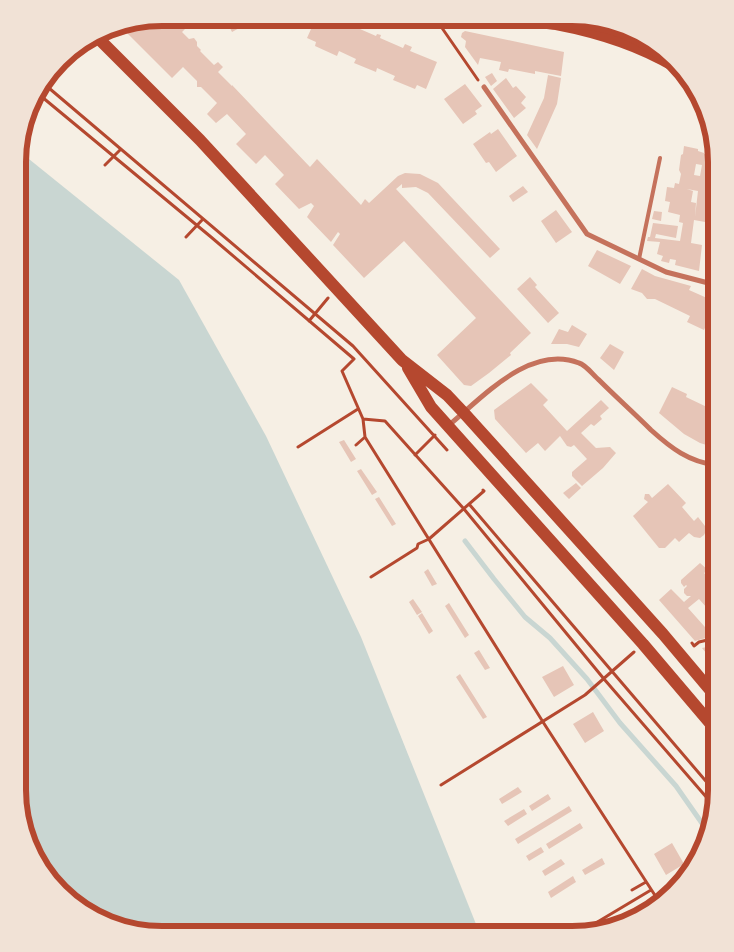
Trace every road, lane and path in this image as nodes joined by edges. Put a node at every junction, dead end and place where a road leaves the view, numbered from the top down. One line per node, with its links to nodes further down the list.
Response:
1 (442, 26): 5 (path)
2 (557, 26): 4 (main road)
3 (101, 41): 18 (main road)
4 (660, 59)
5 (479, 81)
6 (484, 87): 16 (street)
7 (49, 88): 9 (path)
8 (43, 98): 10 (path)
9 (121, 149): 10 (path); 13 (path)
10 (113, 156): 12 (path); 14 (path)
11 (660, 158): 16 (lane)
12 (105, 165)
13 (203, 219): 14 (path); 19 (path)
14 (197, 226): 15 (path); 20 (path)
15 (186, 238)
16 (638, 260): 17 (street)
17 (708, 283)
18 (337, 289): 19 (path); 21 (main road)
19 (314, 314): 20 (path); 29 (path)
20 (309, 321): 22 (path)
21 (402, 360): 23 (main road); 25 (main road)
22 (358, 408): 24 (path); 28 (path)
23 (464, 413): 25 (street); 30 (street); 41 (main road)
24 (363, 419): 26 (path); 29 (path)
25 (448, 426): 42 (main road)
26 (365, 437): 27 (path); 34 (path)
27 (356, 445)
28 (298, 447)
29 (415, 455): 33 (path)
30 (708, 464)
31 (484, 491): 32 (path)
32 (469, 504): 33 (path); 39 (path)
33 (464, 509): 34 (path); 40 (path)
34 (429, 539): 35 (path); 43 (path)
35 (371, 577)
36 (707, 640): 37 (path)
37 (698, 642)
38 (636, 650): 39 (path)
39 (612, 672): 40 (path); 44 (path)
40 (603, 680): 43 (path); 46 (path)
41 (707, 687)
42 (707, 719)
43 (543, 722): 45 (path); 47 (path)
44 (707, 783)
45 (441, 785)
46 (707, 798)
47 (646, 882): 48 (path); 49 (path)
48 (632, 890)
49 (651, 890): 50 (path); 51 (path)
50 (656, 897)
51 (595, 923)

